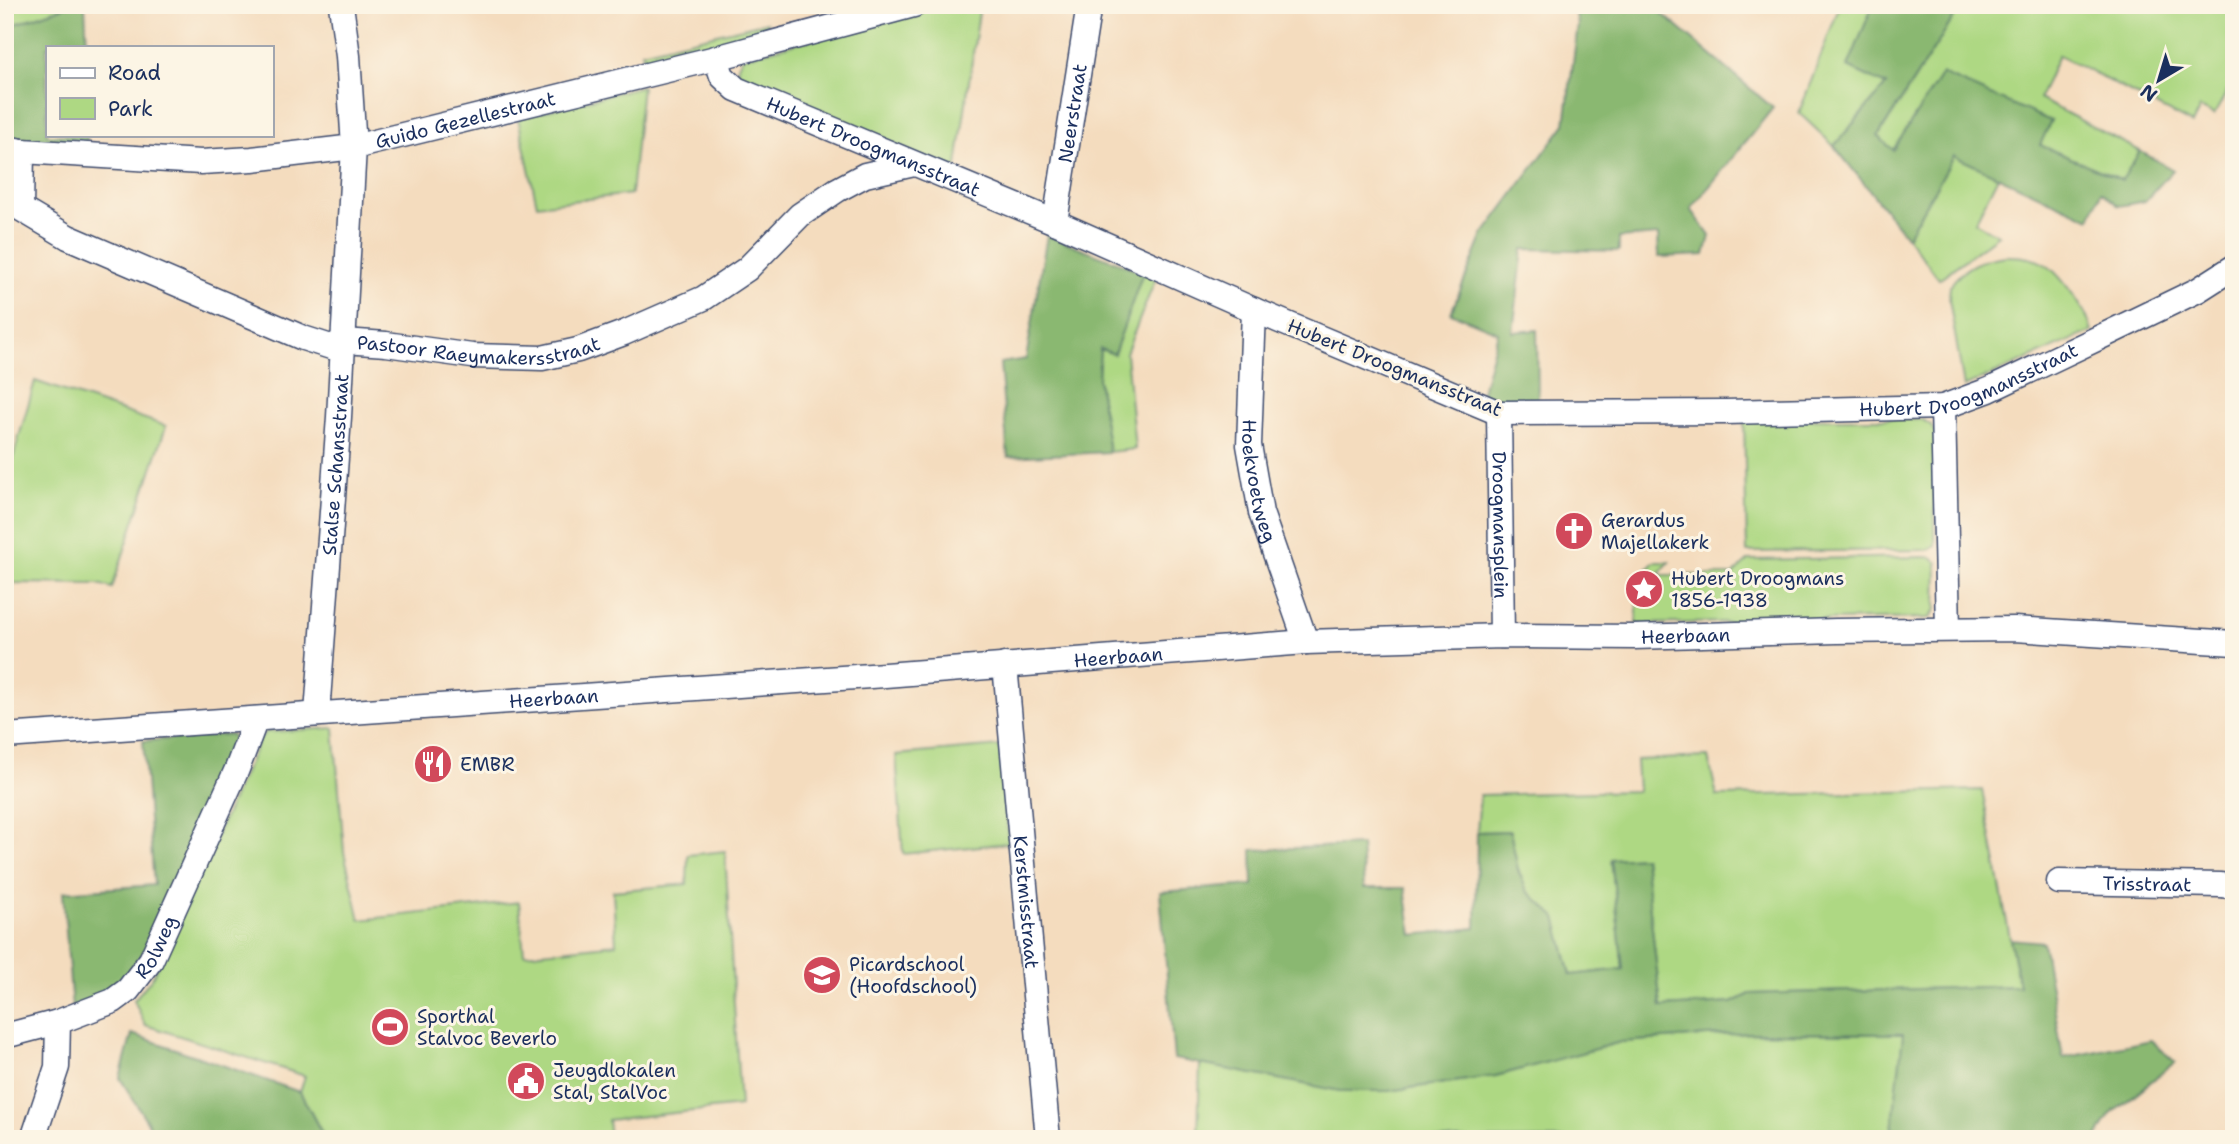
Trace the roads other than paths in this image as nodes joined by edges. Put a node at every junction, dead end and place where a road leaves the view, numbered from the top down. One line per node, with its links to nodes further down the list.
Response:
1 (341, 5): 5 (street, Stalse Schansstraat)
2 (914, 5): 4 (street, Guido Gezellestraat)
3 (1089, 5): 9 (street, Neerstraat)
4 (716, 58): 5 (street, Guido Gezellestraat); 7 (street, Hubert Droogmansstraat)
5 (354, 147): 6 (street, Guido Gezellestraat); 12 (street, Stalse Schansstraat)
6 (13, 150): 8 (street, Pastoor Raeymakersstraat)
7 (914, 164): 9 (street, Hubert Droogmansstraat); 12 (street, Pastoor Raeymakersstraat)
8 (13, 206): 12 (street, Pastoor Raeymakersstraat)
9 (1055, 222): 11 (street, Hubert Droogmansstraat)
10 (2234, 267): 13 (street, Hubert Droogmansstraat)
11 (1254, 310): 14 (street, Hubert Droogmansstraat); 17 (street, Hoekvoetweg)
12 (344, 341): 20 (street, Stalse Schansstraat)
13 (1943, 407): 14 (street, Hubert Droogmansstraat); 15 (street)
14 (1499, 413): 16 (street, Droogmansplein)
15 (1948, 629): 16 (street, Heerbaan); 18 (street, Heerbaan)
16 (1502, 636): 17 (street, Heerbaan)
17 (1306, 642): 19 (street, Heerbaan)
18 (2234, 643)
19 (1004, 665): 20 (street, Heerbaan); 28 (street, Kerstmisstraat)
20 (317, 714): 21 (street, Heerbaan)
21 (256, 719): 22 (street, Heerbaan); 25 (street, Rolweg)
22 (5, 736)
23 (2059, 882): 24 (street, Trisstraat)
24 (2234, 887)
25 (58, 1022): 26 (street, Rolweg); 27 (street)
26 (5, 1036)
27 (33, 1139)
28 (1048, 1139)

